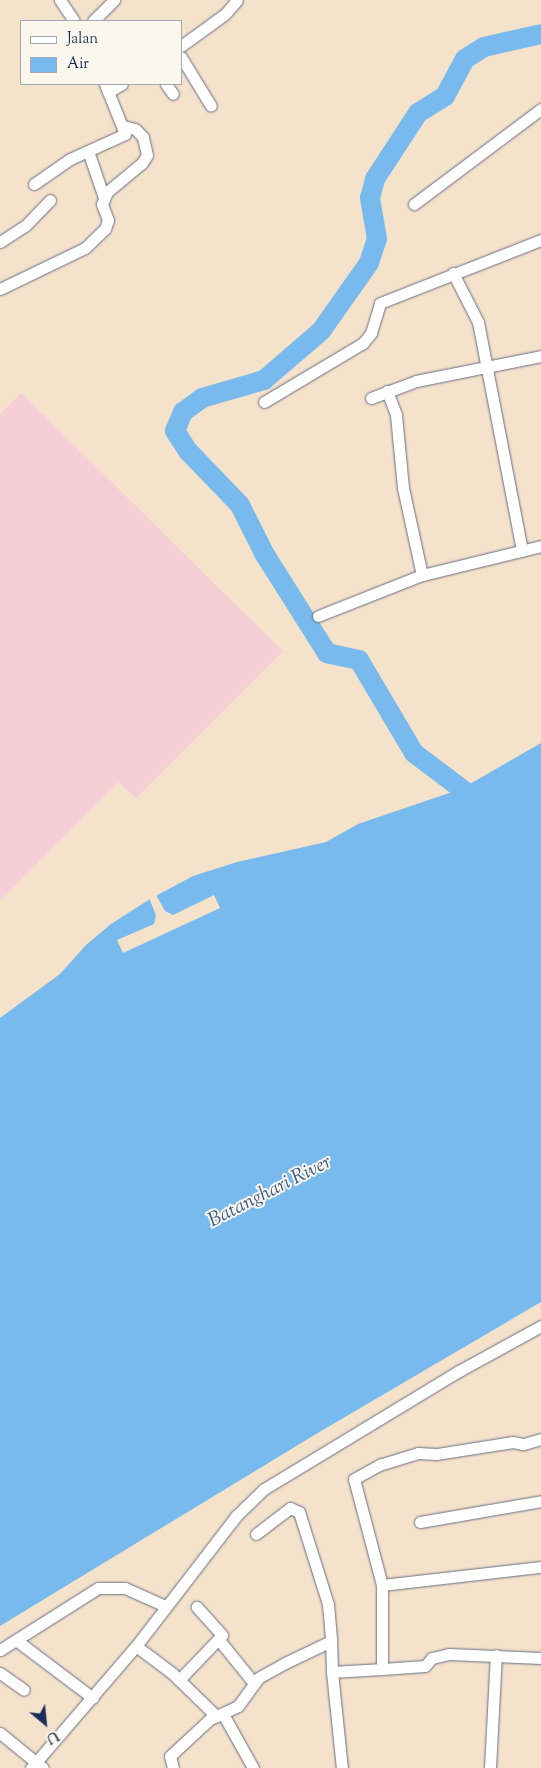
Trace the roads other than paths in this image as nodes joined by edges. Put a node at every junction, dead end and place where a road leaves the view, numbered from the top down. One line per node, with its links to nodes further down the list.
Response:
1 (60, 0): 4 (street)
2 (114, 0): 5 (street)
3 (237, 0): 6 (street)
4 (73, 20)
5 (95, 20)
6 (182, 45)
7 (182, 59): 11 (street)
8 (167, 85): 10 (street)
9 (107, 88): 13 (street)
10 (173, 94)
11 (211, 106)
12 (541, 109): 18 (street)
13 (123, 126): 14 (street); 16 (street)
14 (88, 151): 15 (street); 16 (street)
15 (34, 184)
16 (104, 198): 22 (street)
17 (50, 200): 20 (street)
18 (414, 204)
19 (541, 240): 21 (street)
20 (0, 242)
21 (453, 273): 24 (street); 27 (street)
22 (0, 289)
23 (541, 356): 24 (street)
24 (487, 368): 25 (street); 29 (street)
25 (387, 391): 26 (street); 30 (street)
26 (371, 398)
27 (264, 402)
28 (541, 546): 29 (street)
29 (522, 550): 30 (street)
30 (422, 575): 31 (street)
31 (318, 616)
32 (541, 1326): 39 (street)
33 (541, 1439): 38 (street)
34 (541, 1501): 35 (street)
35 (420, 1522)
36 (256, 1534): 43 (street)
37 (541, 1567): 38 (street)
38 (382, 1585): 48 (street)
39 (165, 1606): 41 (street); 44 (street)
40 (198, 1607): 42 (street)
41 (16, 1640): 45 (street); 54 (street)
42 (219, 1640): 51 (street); 52 (street)
43 (331, 1641): 49 (street); 52 (street)
44 (136, 1646): 51 (street); 54 (street)
45 (0, 1650)
46 (496, 1655): 47 (street); 48 (street); 61 (street)
47 (541, 1658)
48 (382, 1669): 49 (street)
49 (332, 1672): 60 (street)
50 (0, 1673): 53 (street)
51 (179, 1680): 55 (street)
52 (253, 1682): 55 (street)
53 (24, 1690)
54 (93, 1698): 57 (street)
55 (219, 1715): 58 (street); 59 (street)
56 (0, 1733): 57 (street)
57 (37, 1766)
58 (173, 1768)
59 (252, 1768)
60 (342, 1768)
61 (490, 1768)

